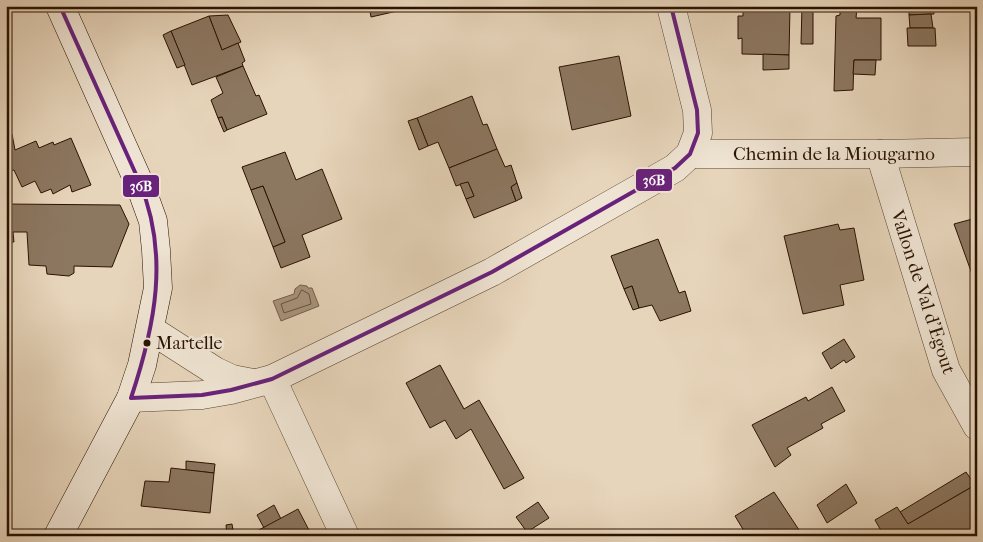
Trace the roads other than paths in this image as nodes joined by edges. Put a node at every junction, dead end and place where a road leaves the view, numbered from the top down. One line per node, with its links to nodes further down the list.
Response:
1 (60, 6): 6 (street)
2 (671, 6): 4 (street)
3 (977, 152): 5 (street, Chemin de la Miougarno)
4 (690, 154): 5 (street, Chemin de la Miougarno); 7 (street)
5 (880, 154): 9 (street, Vallon de Val d'Egout)
6 (151, 330): 7 (street); 8 (street)
7 (263, 381): 8 (street); 11 (street)
8 (130, 398): 10 (street)
9 (977, 426)
10 (58, 536)
11 (345, 536)

